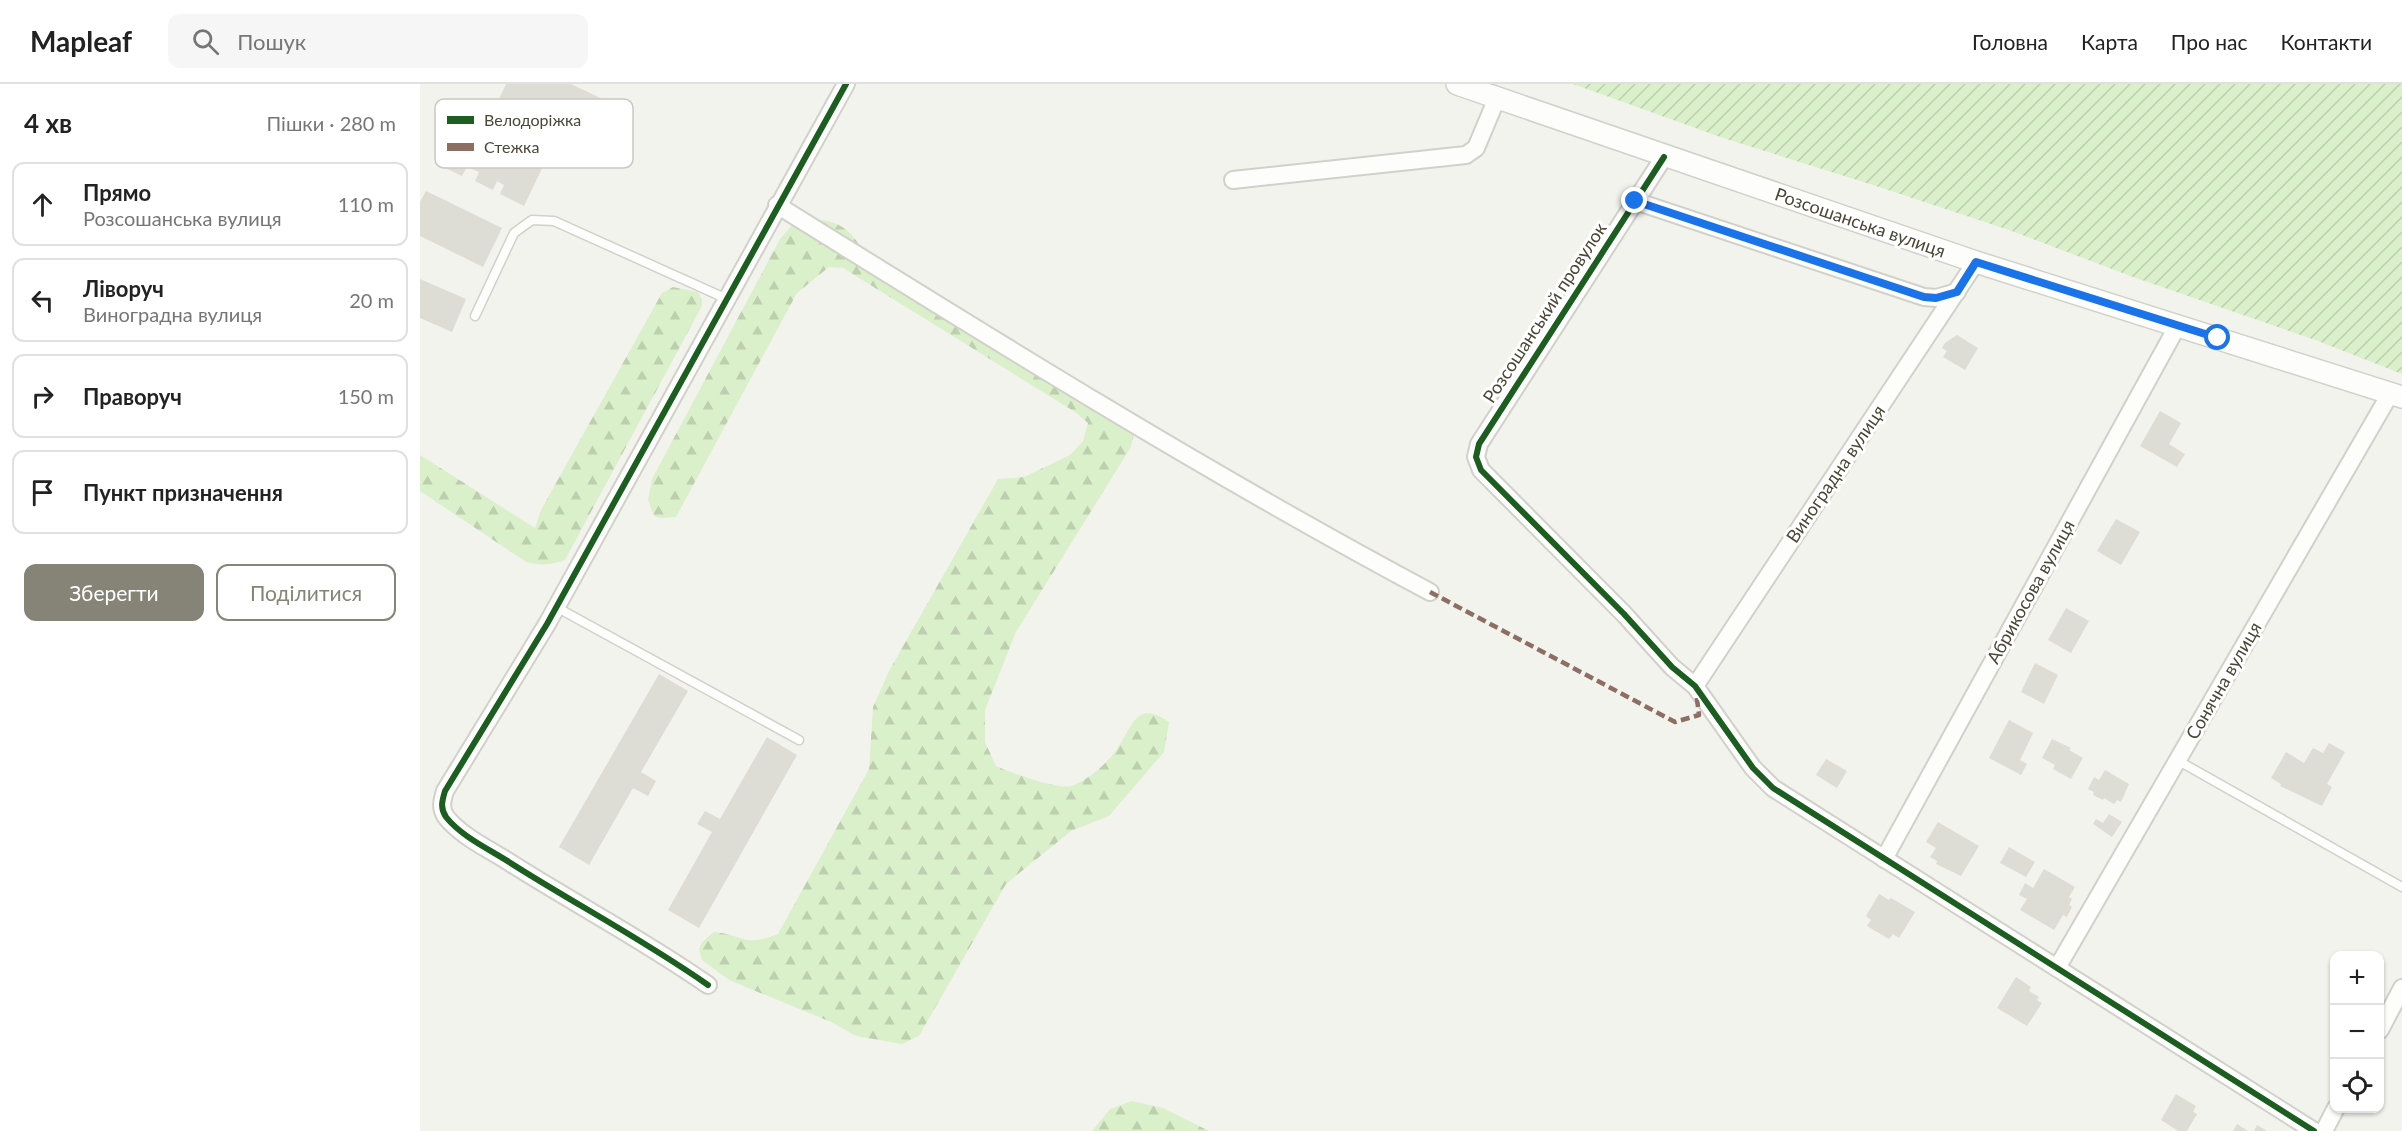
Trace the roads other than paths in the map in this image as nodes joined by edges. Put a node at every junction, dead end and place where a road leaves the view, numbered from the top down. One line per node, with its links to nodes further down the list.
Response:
1 (846, 84): 7 (street)
2 (1457, 84): 3 (street, Розсошанська вулиця)
3 (1497, 98): 4 (street, Розсошанська вулиця); 5 (street)
4 (1664, 157): 6 (street, Розсошанський провулок); 8 (street, Розсошанська вулиця)
5 (1233, 180)
6 (1635, 201): 9 (street); 16 (street, Розсошанський провулок)
7 (777, 205): 10 (street); 14 (street)
8 (1976, 262): 9 (street, Виноградна вулиця); 12 (street, Розсошанська вулиця)
9 (1957, 292): 16 (street, Виноградна вулиця)
10 (727, 299): 11 (lane); 15 (street)
11 (475, 316)
12 (2178, 325): 13 (street, Розсошанська вулиця); 19 (street, Абрикосова вулиця)
13 (2396, 396): 18 (street, Сонячна вулиця)
14 (1430, 592)
15 (556, 607): 17 (lane); 22 (street)
16 (1695, 686): 19 (street)
17 (799, 740)
18 (2177, 760): 20 (lane); 21 (street, Сонячна вулиця)
19 (1884, 859): 21 (street)
20 (2402, 887)
21 (2057, 968): 26 (street)
22 (708, 985)
23 (2402, 988): 24 (street)
24 (2384, 1021)
25 (2333, 1113): 27 (street)
26 (2314, 1131)
27 (2324, 1131)

